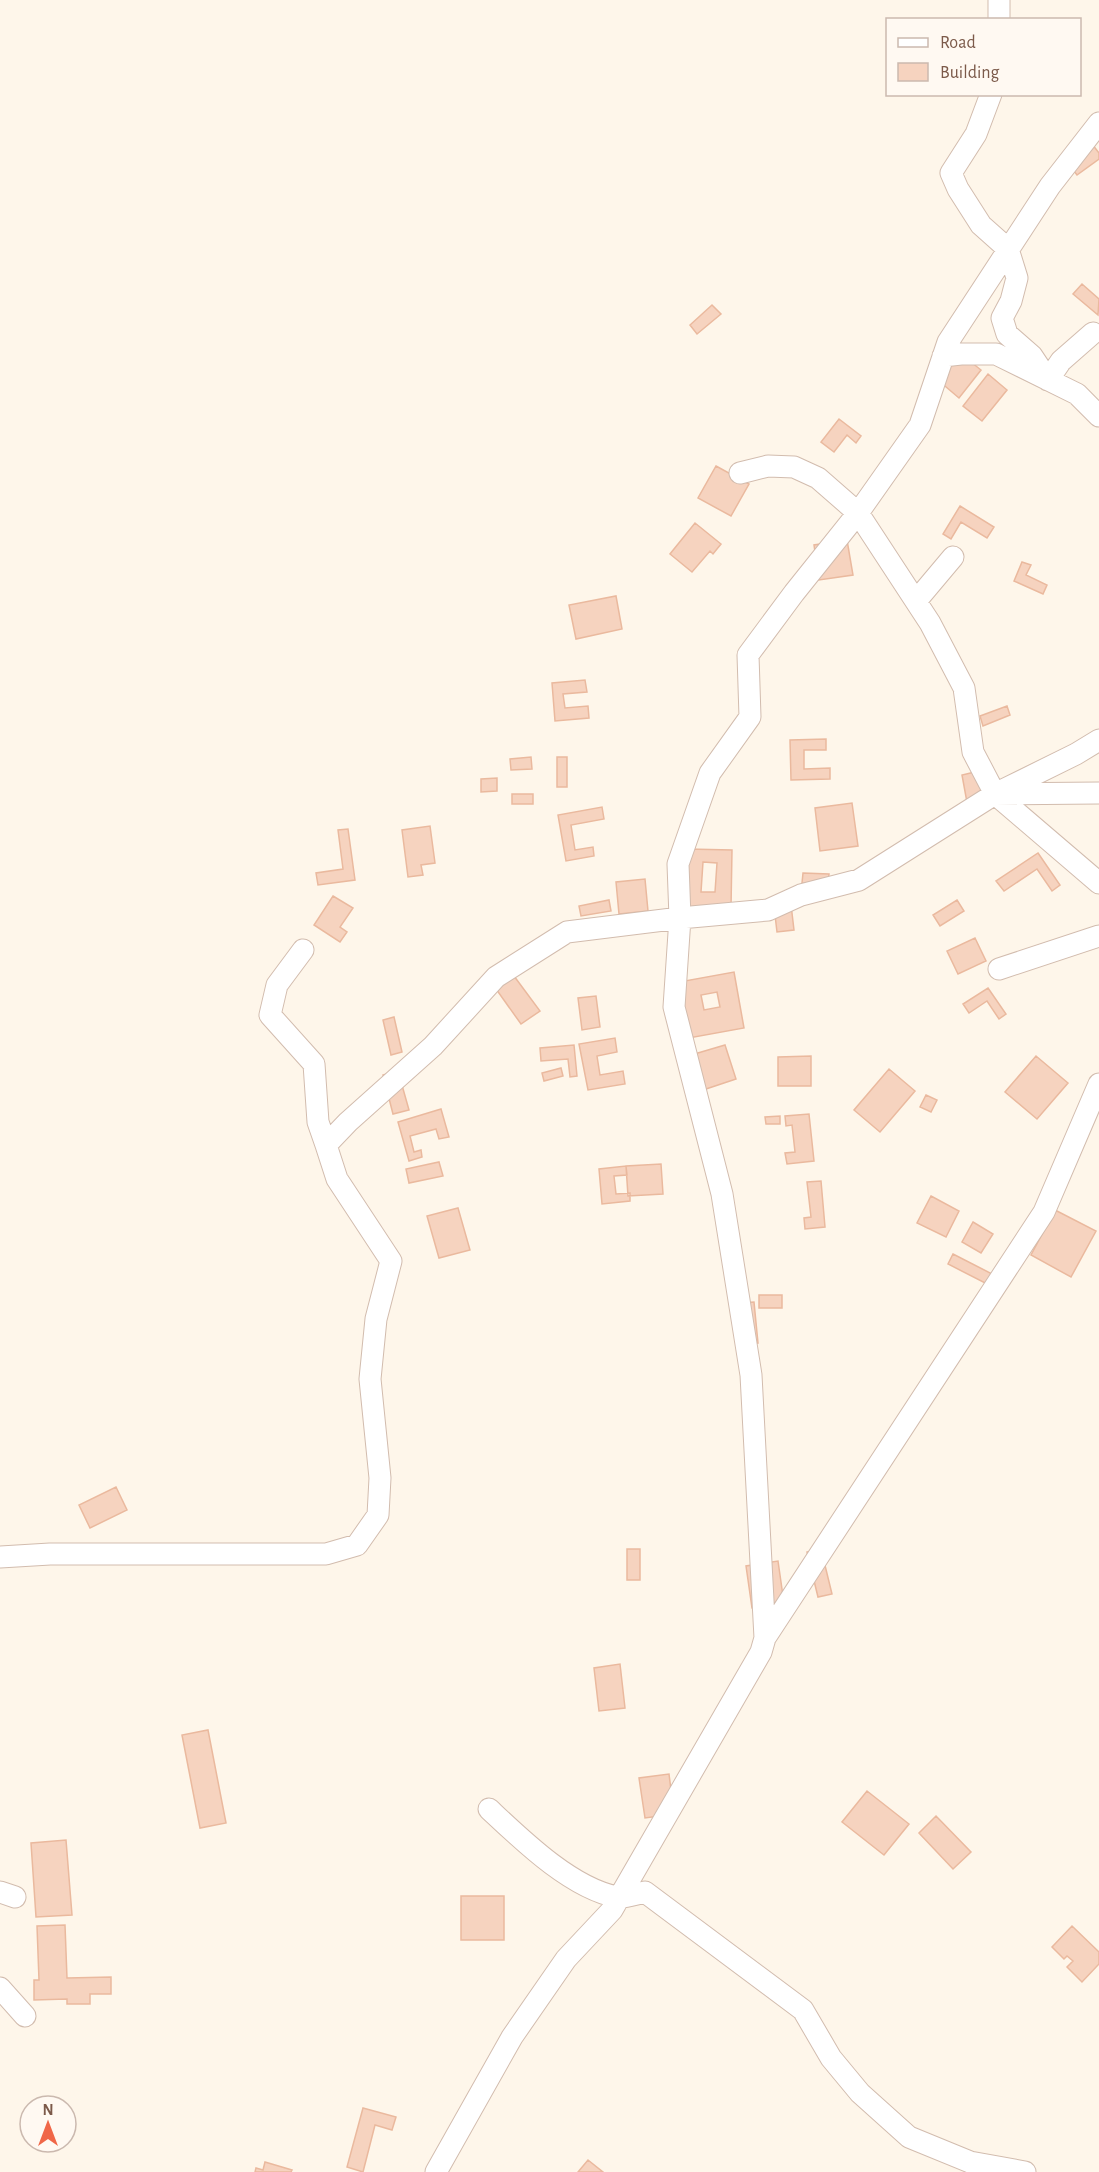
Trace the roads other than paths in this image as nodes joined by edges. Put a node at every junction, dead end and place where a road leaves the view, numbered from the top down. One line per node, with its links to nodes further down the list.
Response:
1 (999, 0): 2 (street)
2 (999, 18)
3 (990, 96): 5 (street)
4 (1099, 123): 5 (street)
5 (1008, 249): 7 (street); 8 (street)
6 (1093, 333): 8 (street)
7 (943, 356): 8 (street); 11 (street)
8 (1048, 380): 9 (street)
9 (1099, 416)
10 (740, 473): 11 (street)
11 (858, 513): 13 (street); 18 (street)
12 (953, 557): 13 (street)
13 (916, 601): 16 (street)
14 (1099, 740): 16 (street)
15 (1099, 793): 16 (street)
16 (995, 794): 17 (street); 18 (street)
17 (1099, 883)
18 (680, 918): 23 (street); 25 (street)
19 (1099, 936): 21 (street)
20 (303, 950): 23 (street)
21 (999, 969)
22 (1099, 1084): 25 (street)
23 (326, 1145): 24 (street)
24 (0, 1557)
25 (765, 1638): 27 (street)
26 (489, 1809): 29 (street)
27 (639, 1863): 28 (street); 29 (street)
28 (645, 1892): 29 (street); 33 (street)
29 (619, 1898): 32 (street)
30 (0, 1988): 31 (street)
31 (25, 2016)
32 (436, 2172)
33 (1024, 2172)

